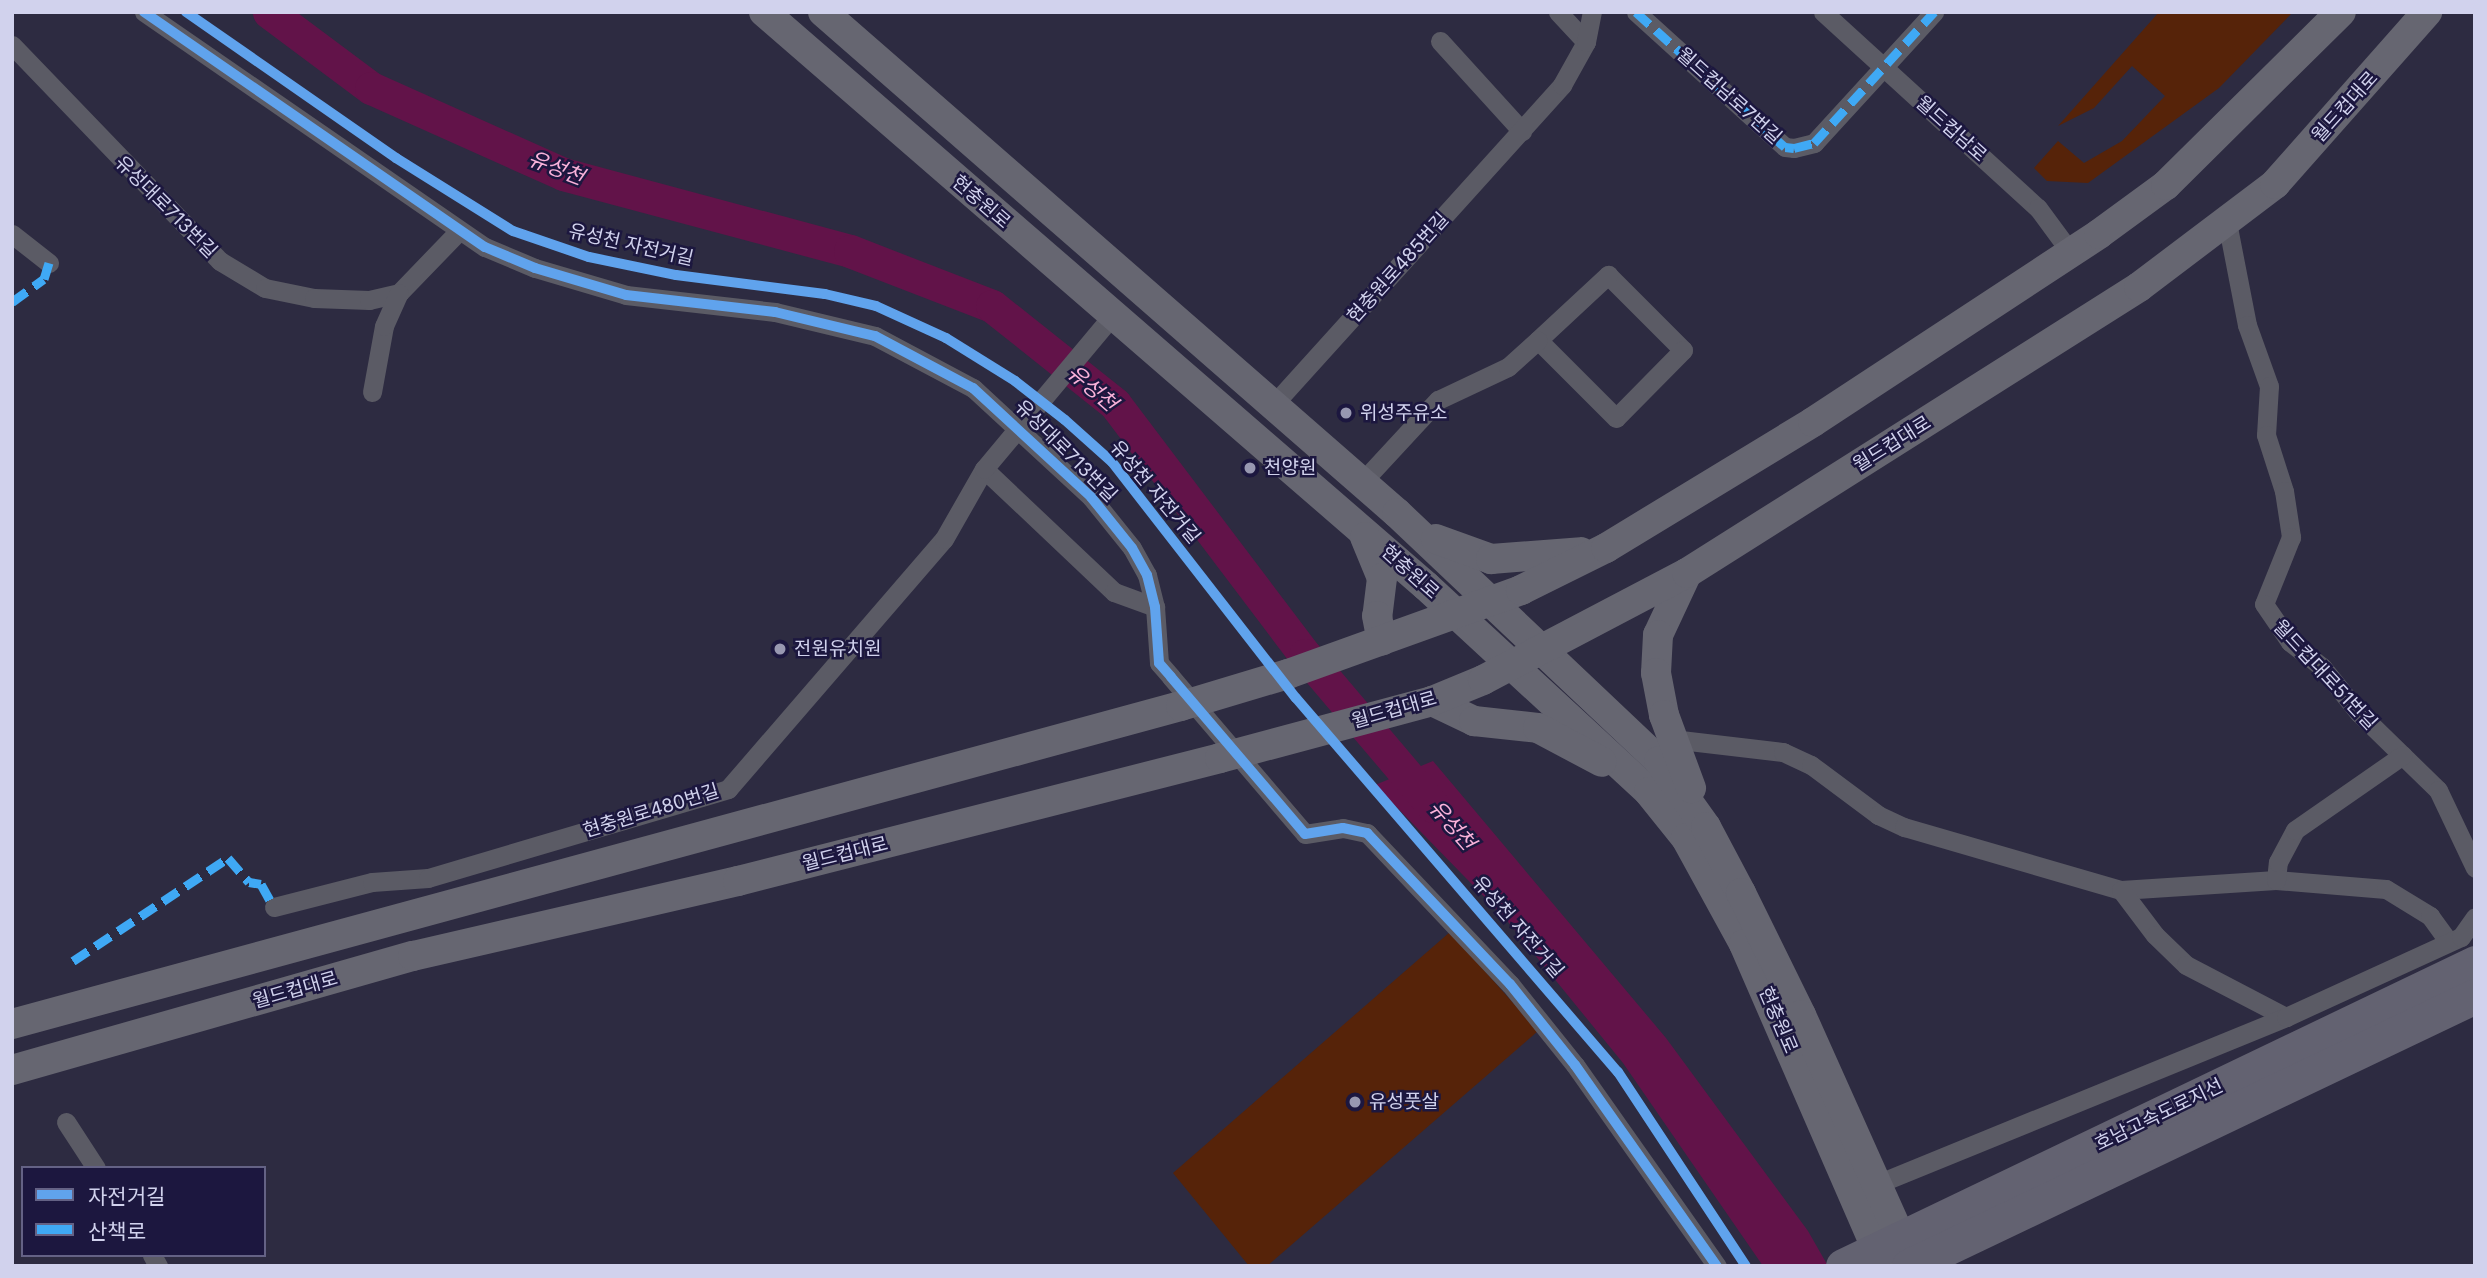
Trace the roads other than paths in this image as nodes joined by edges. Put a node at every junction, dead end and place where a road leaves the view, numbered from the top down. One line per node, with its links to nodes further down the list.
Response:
1 (144, 12): 19 (street, 유성대로713번길)
2 (764, 12): 15 (main road, 현충원로)
3 (822, 12): 17 (main road, 현충원로)
4 (1558, 12): 12 (street)
5 (1592, 12): 12 (street, 현충원로485번길)
6 (1636, 12): 14 (street, 월드컵남로7번길)
7 (1823, 12): 14 (street, 월드컵남로)
8 (1934, 12): 14 (street)
9 (2341, 12): 21 (main road, 월드컵대로)
10 (2427, 12): 18 (main road, 월드컵대로)
11 (1440, 41): 16 (street)
12 (1586, 42): 16 (street, 현충원로485번길)
13 (12, 45): 23 (street, 유성대로713번길)
14 (1884, 67): 21 (street, 월드컵남로)
15 (849, 88): 17 (main road); 24 (main road, 현충원로)
16 (1522, 131): 27 (street, 현충원로485번길)
17 (973, 142): 27 (main road, 현충원로)
18 (2227, 222): 34 (main road, 월드컵대로); 43 (street, 월드컵대로51번길)
19 (458, 232): 23 (street); 28 (street, 유성대로713번길)
20 (12, 234): 22 (street)
21 (2071, 253): 33 (main road, 월드컵대로)
22 (49, 263)
23 (399, 293): 26 (street)
24 (1111, 317): 28 (street, 현충원로480번길); 32 (main road, 현충원로)
25 (1538, 340): 25 (street); 30 (street)
26 (372, 392)
27 (1274, 404): 30 (main road, 현충원로)
28 (1022, 421): 29 (street, 현충원로480번길); 36 (street, 유성대로713번길)
29 (984, 469): 36 (street); 49 (street, 현충원로480번길)
30 (1362, 482): 31 (main road, 현충원로)
31 (1398, 513): 33 (main road); 35 (main road, 현충원로)
32 (1361, 529): 37 (main road, 현충원로); 38 (main road)
33 (1606, 548): 35 (main road, 월드컵대로)
34 (1687, 573): 39 (main road, 월드컵대로); 42 (main road)
35 (1491, 601): 37 (main road, 월드컵대로); 39 (main road, 현충원로)
36 (1155, 607): 60 (street, 유성대로713번길)
37 (1456, 614): 38 (main road, 월드컵대로); 40 (main road, 현충원로)
38 (1382, 641): 54 (main road, 월드컵대로)
39 (1544, 650): 40 (main road, 월드컵대로); 45 (main road, 현충원로)
40 (1512, 666): 41 (main road, 월드컵대로); 44 (main road, 현충원로)
41 (1432, 701): 44 (main road); 55 (main road, 월드컵대로)
42 (1672, 739): 45 (main road); 48 (street)
43 (2403, 755): 46 (street, 월드컵대로51번길); 47 (street)
44 (1649, 792): 62 (main road, 현충원로)
45 (1706, 827): 58 (main road, 현충원로)
46 (2475, 868)
47 (2276, 880): 48 (street); 51 (street)
48 (2121, 890): 53 (street)
49 (274, 907)
50 (2475, 918): 51 (street)
51 (2463, 947): 53 (street); 59 (highway, 호남고속도로지선)
52 (2475, 996): 59 (highway, 호남고속도로지선)
53 (2286, 1017): 58 (street)
54 (12, 1024)
55 (12, 1069)
56 (66, 1122): 57 (street)
57 (95, 1166)
58 (1877, 1184): 59 (main road, 현충원로)
59 (1922, 1252): 61 (highway, 호남고속도로지선)
60 (1717, 1266)
61 (1843, 1266)
62 (1884, 1266)

